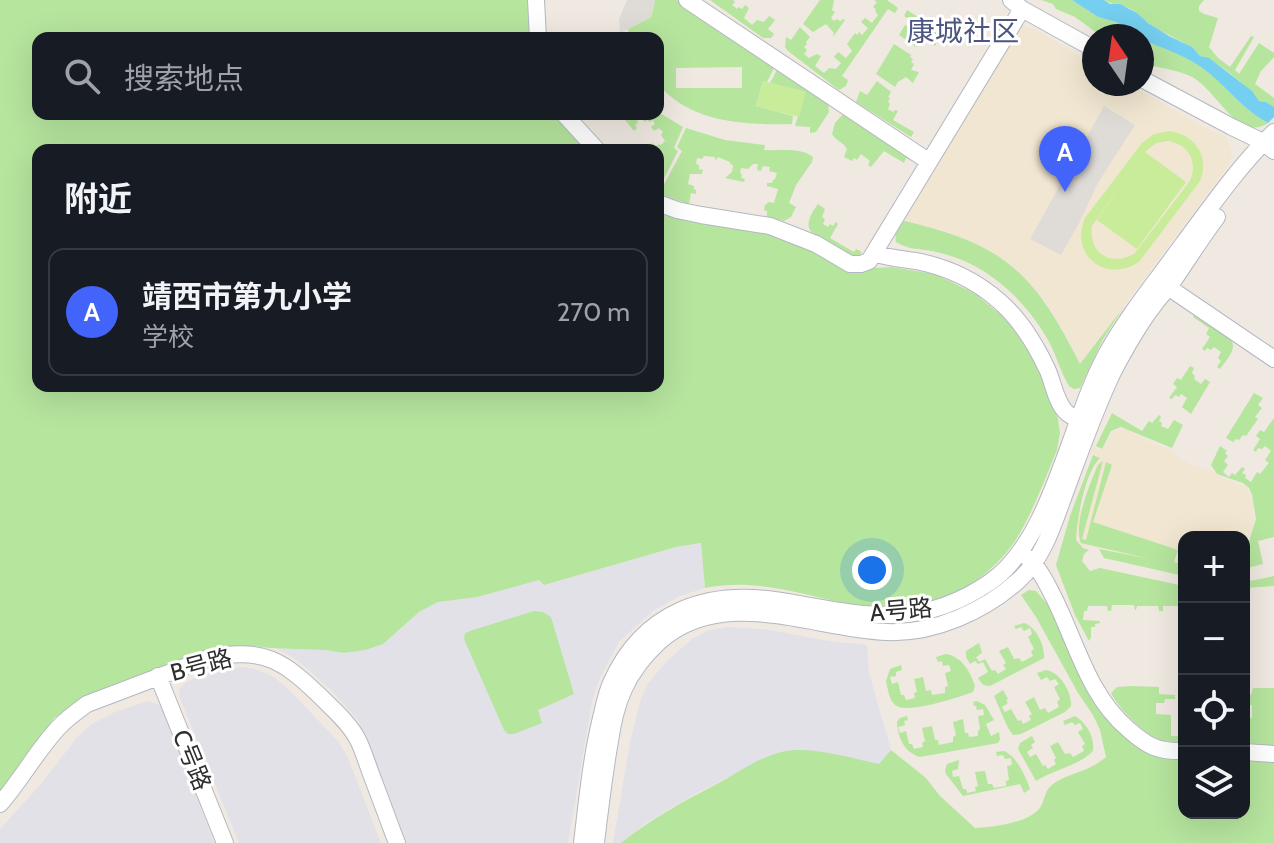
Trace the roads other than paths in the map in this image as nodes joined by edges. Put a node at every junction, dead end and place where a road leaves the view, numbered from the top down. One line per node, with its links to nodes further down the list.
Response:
1 (536, 0): 4 (street)
2 (687, 0): 10 (street)
3 (1016, 5): 5 (street); 10 (street)
4 (538, 32)
5 (1082, 42)
6 (1154, 85): 9 (street)
7 (570, 120): 8 (street)
8 (592, 144)
9 (1271, 144): 13 (street, A号路)
10 (928, 161): 12 (street)
11 (664, 205): 12 (street)
12 (874, 253): 15 (street)
13 (1163, 283): 14 (street); 15 (street, A号路)
14 (1274, 359)
15 (1085, 422): 16 (street, A号路); 17 (street, A号路)
16 (1021, 552): 17 (street); 25 (street, A号路)
17 (1034, 563): 19 (street); 26 (street, A号路)
18 (158, 676): 22 (street, B号路); 23 (street, C号路); 24 (street, B号路)
19 (1178, 751)
20 (1250, 752): 21 (street)
21 (1274, 754)
22 (0, 804)
23 (225, 843)
24 (397, 843)
25 (582, 843)
26 (596, 843)

